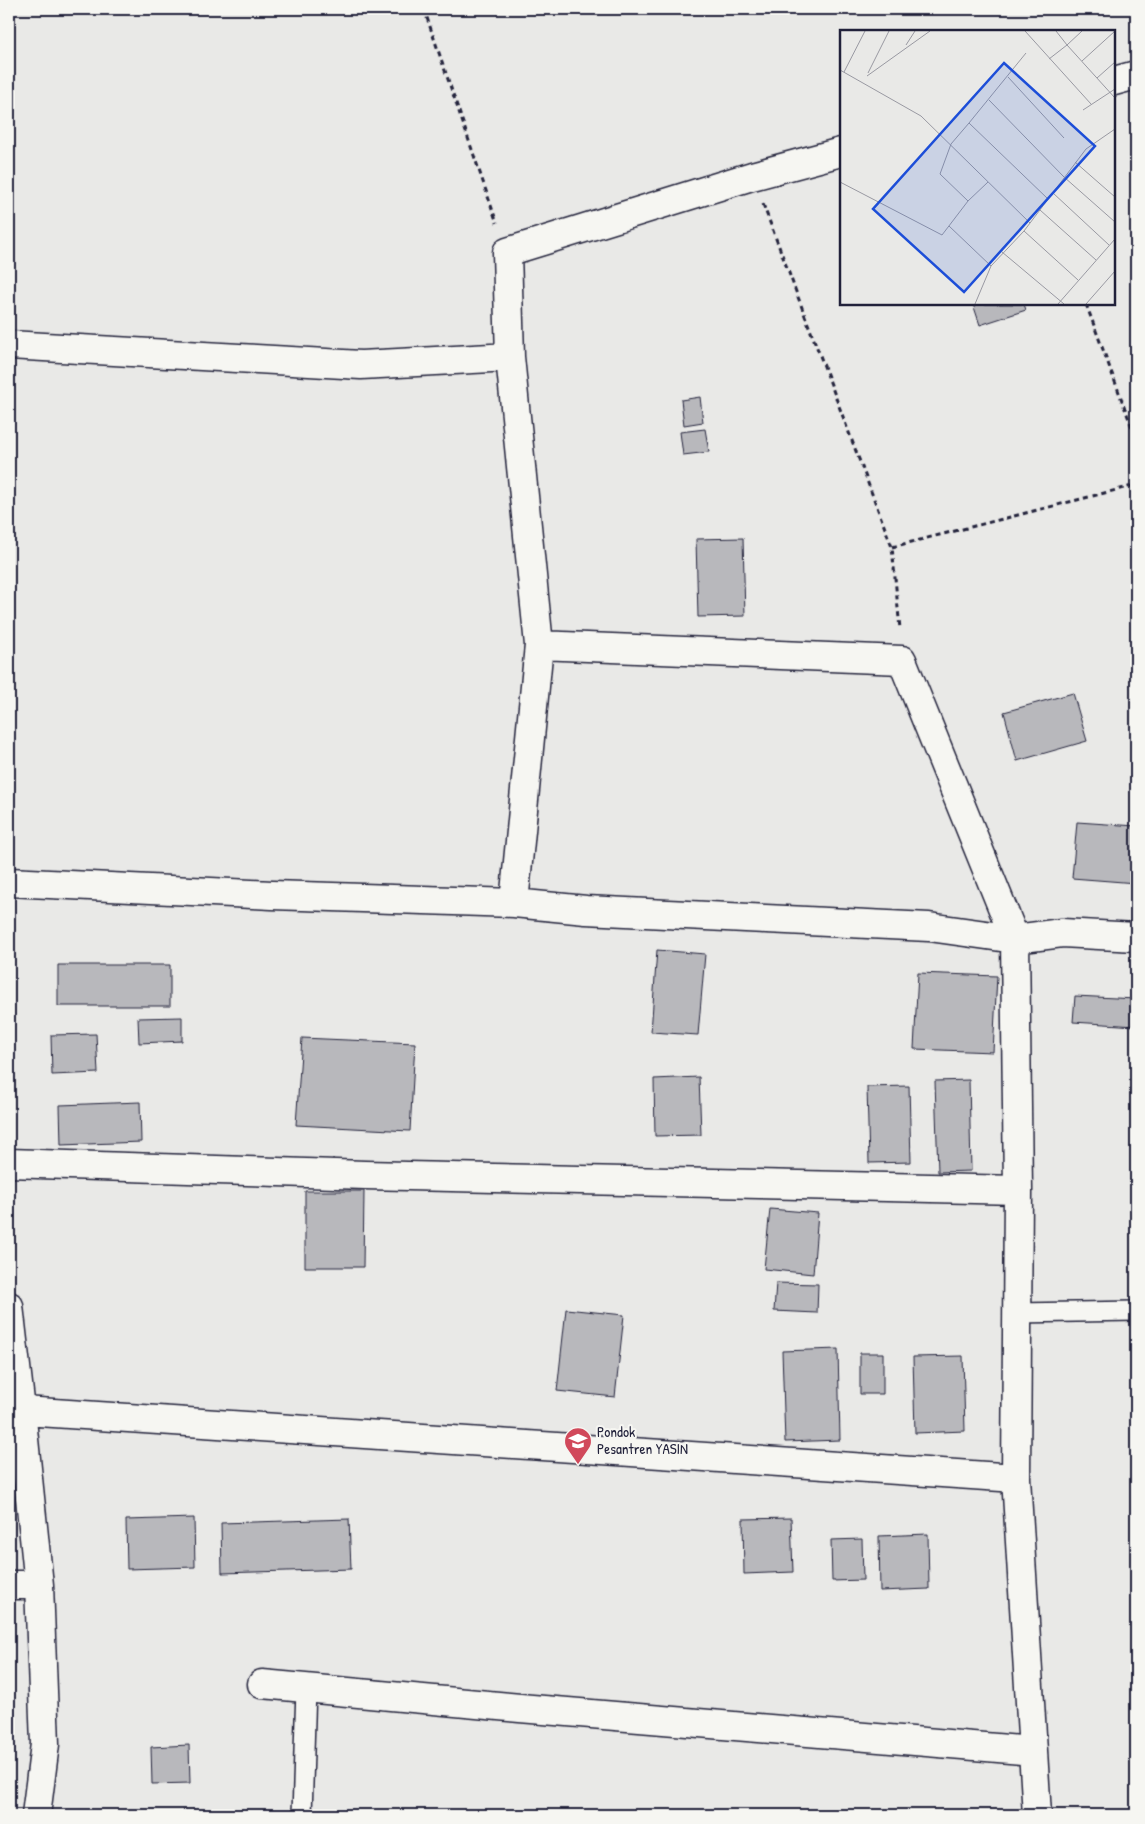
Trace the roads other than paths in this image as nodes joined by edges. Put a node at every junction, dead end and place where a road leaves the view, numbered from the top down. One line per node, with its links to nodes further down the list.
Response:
1 (1136, 75): 2 (street)
2 (1115, 81)
3 (840, 152): 5 (street)
4 (9, 344): 5 (street)
5 (510, 357): 6 (street)
6 (539, 645): 8 (street); 10 (street)
7 (9, 882): 8 (street)
8 (514, 904): 10 (street)
9 (1136, 937): 10 (street)
10 (1015, 939): 12 (street)
11 (9, 1163): 12 (street)
12 (1018, 1190): 15 (street)
13 (9, 1306): 16 (street)
14 (1136, 1311): 15 (lane)
15 (1017, 1313): 17 (street)
16 (15, 1410): 17 (street); 19 (street)
17 (1016, 1478): 22 (street)
18 (9, 1585): 19 (street)
19 (38, 1585): 23 (street)
20 (262, 1684): 21 (street)
21 (306, 1688): 22 (street); 24 (lane)
22 (1032, 1751): 25 (street)
23 (36, 1815)
24 (302, 1815)
25 (1037, 1815)

